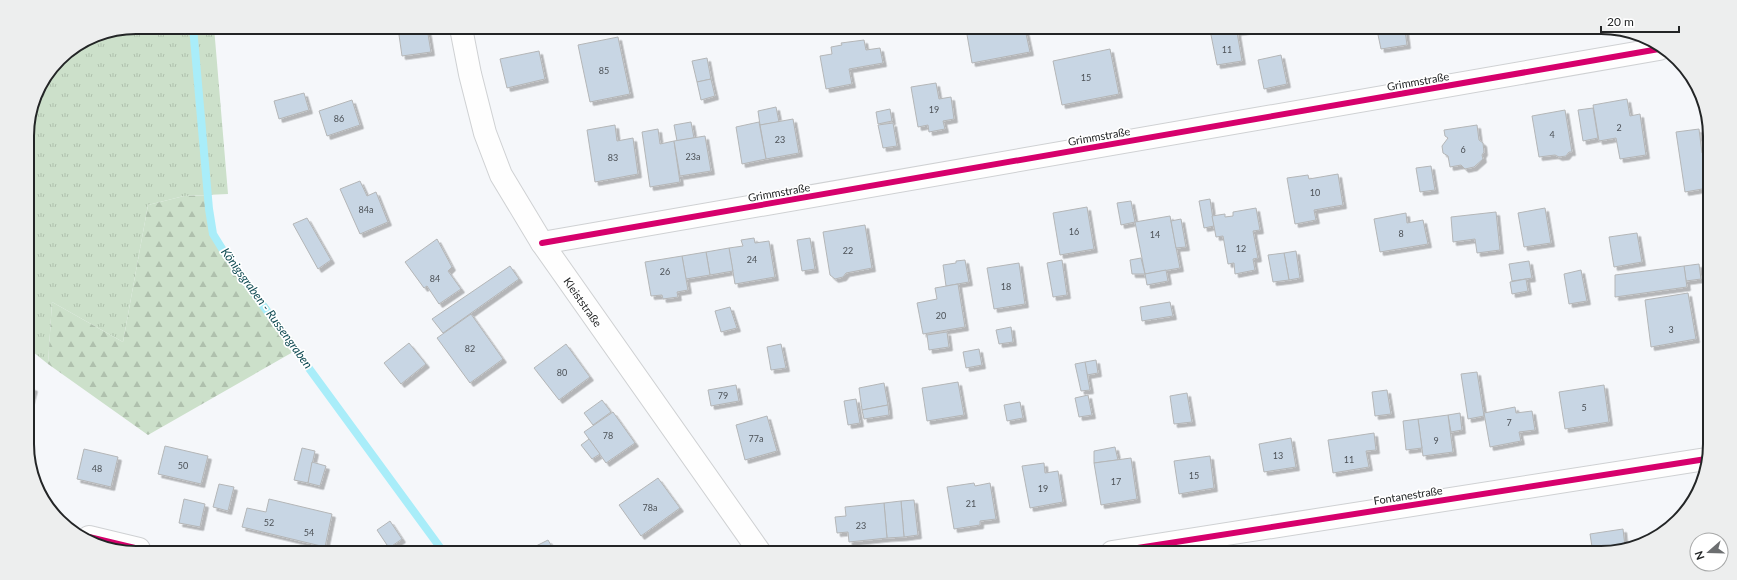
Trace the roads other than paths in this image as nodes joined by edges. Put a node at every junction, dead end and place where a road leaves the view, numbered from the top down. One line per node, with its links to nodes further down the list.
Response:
1 (462, 34): 3 (street, Kleiststraße)
2 (1655, 50): 3 (street, Grimmstraße)
3 (542, 243): 7 (street, Kleiststraße)
4 (1702, 460): 8 (street, Fontanestraße)
5 (103, 540): 6 (street)
6 (121, 545)
7 (756, 546)
8 (1150, 546)

